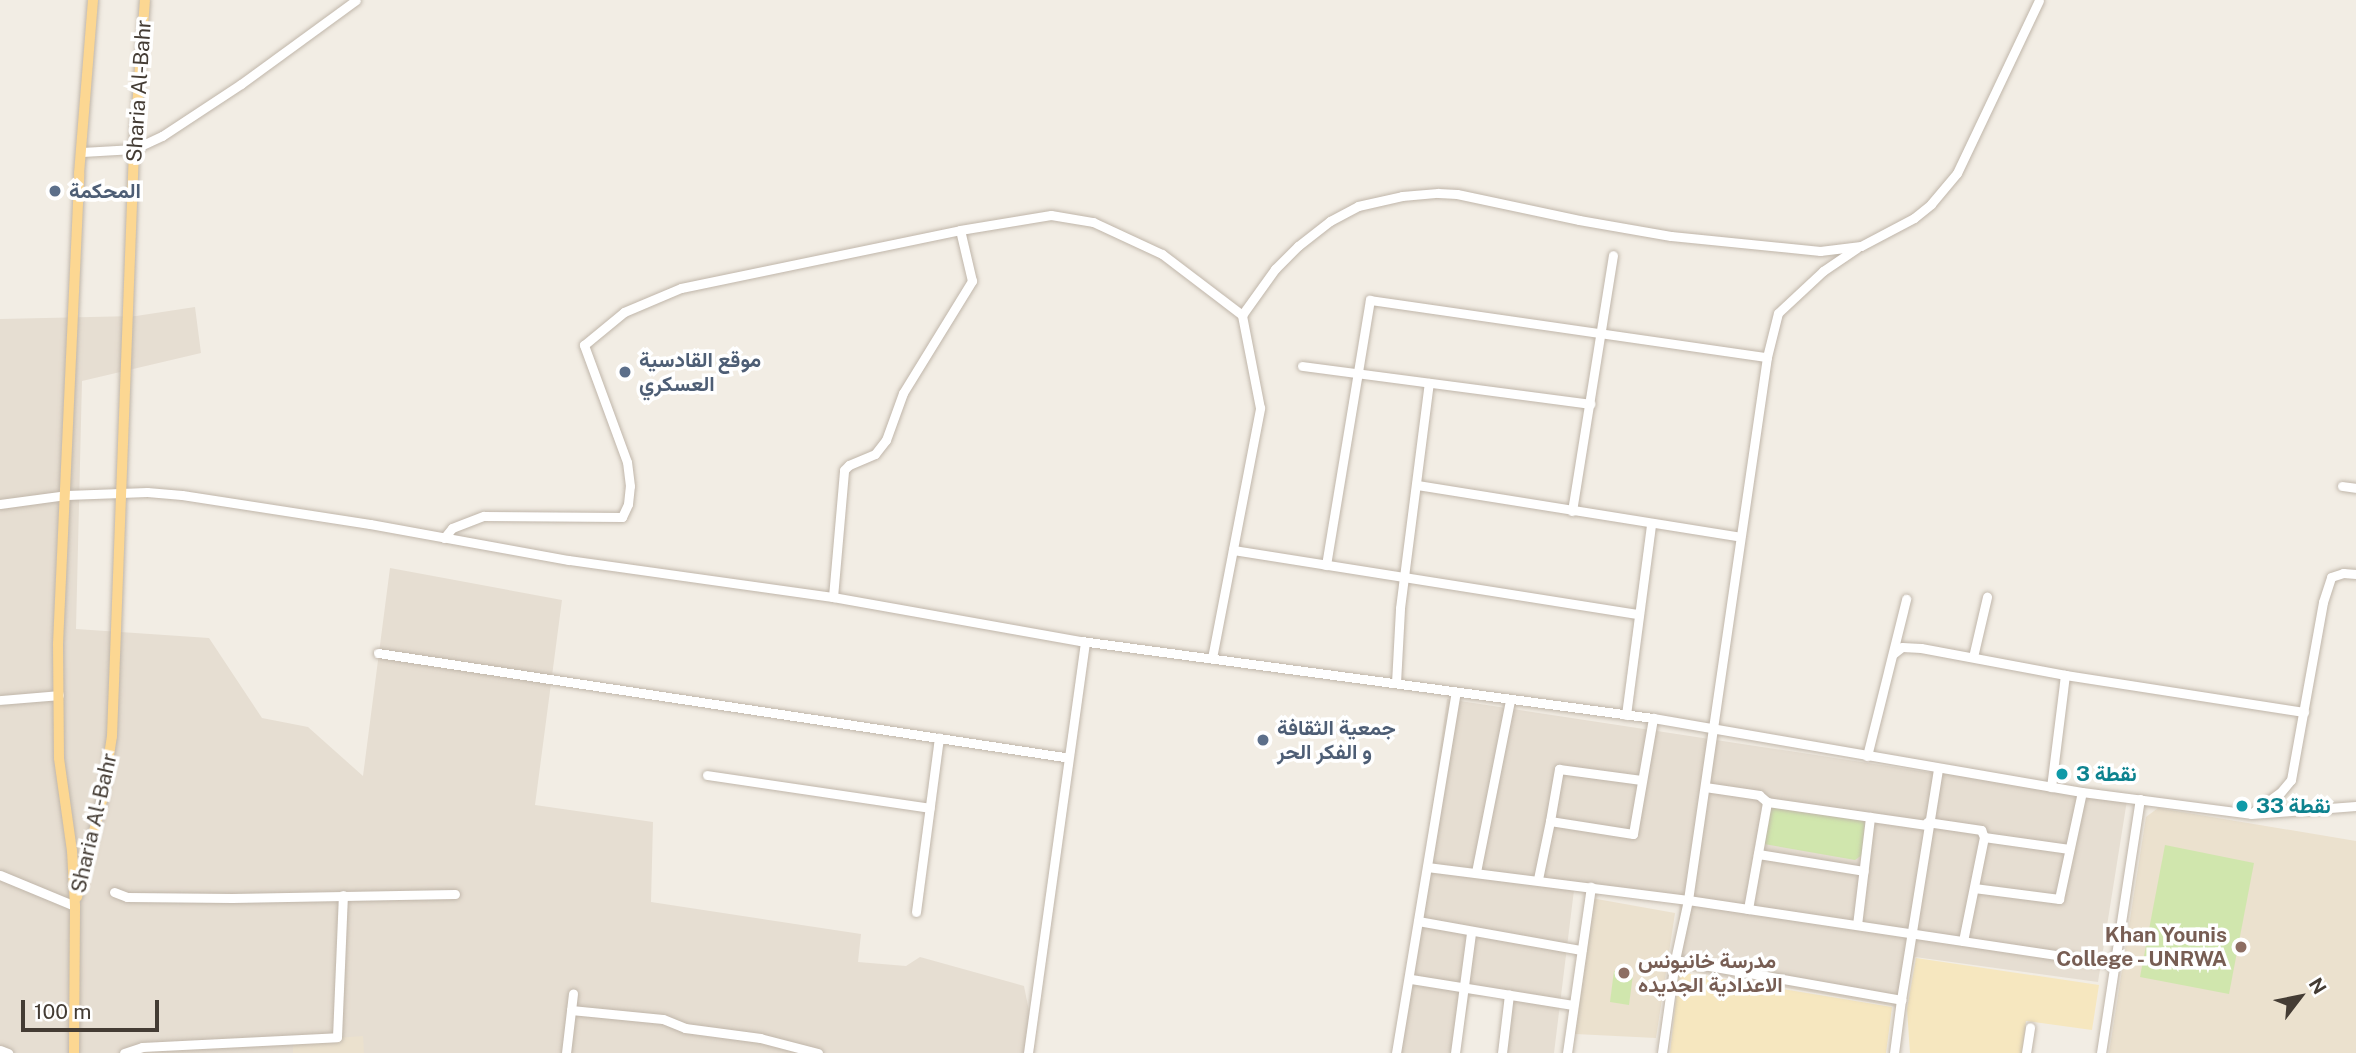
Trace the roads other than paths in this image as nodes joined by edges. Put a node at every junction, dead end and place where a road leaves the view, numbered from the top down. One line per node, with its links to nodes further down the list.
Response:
1 (93, 0): 6 (main road, Sharia Al-Bahr)
2 (145, 0): 5 (main road, Sharia Al-Bahr)
3 (356, 0): 5 (street)
4 (2039, 0): 8 (street)
5 (134, 149): 6 (street); 20 (main road, Sharia Al-Bahr)
6 (82, 152): 21 (main road, Sharia Al-Bahr)
7 (960, 230): 10 (street); 26 (street); 31 (street)
8 (1861, 246): 10 (street); 12 (street)
9 (1613, 255): 11 (street)
10 (1242, 315): 27 (street)
11 (1601, 333): 12 (street); 14 (street); 16 (street)
12 (1767, 357): 25 (street)
13 (1302, 366): 14 (street)
14 (1358, 373): 15 (street); 28 (street)
15 (1429, 383): 16 (street); 17 (street)
16 (1591, 404): 23 (street)
17 (1417, 485): 23 (street); 30 (street)
18 (2342, 486): 19 (street)
19 (2356, 488)
20 (122, 492): 21 (street); 26 (street); 81 (main road, Sharia Al-Bahr)
21 (67, 495): 22 (street); 43 (main road, Sharia Al-Bahr)
22 (0, 504)
23 (1572, 512): 25 (street)
24 (1651, 525): 34 (street)
25 (1740, 537): 49 (street)
26 (444, 538): 31 (street)
27 (1233, 550): 28 (street); 39 (street)
28 (1326, 565): 30 (street)
29 (2356, 574): 46 (street)
30 (1404, 577): 34 (street); 41 (street)
31 (833, 597): 35 (street)
32 (1987, 597): 38 (street)
33 (1906, 599): 37 (street)
34 (1639, 614): 47 (street)
35 (1085, 642): 39 (street); 107 (street)
36 (378, 653): 50 (street)
37 (1893, 654): 38 (street); 51 (street)
38 (1973, 657): 40 (street)
39 (1212, 658): 41 (street)
40 (2065, 675): 46 (street); 57 (street)
41 (1396, 683): 42 (street)
42 (1456, 692): 45 (street); 70 (street)
43 (59, 695): 44 (street); 81 (main road, Sharia Al-Bahr)
44 (0, 700)
45 (1510, 701): 47 (street); 72 (street)
46 (2304, 712): 63 (street)
47 (1626, 715): 48 (street)
48 (1653, 718): 49 (street); 55 (street)
49 (1711, 729): 51 (street); 56 (street)
50 (939, 738): 52 (street); 62 (street)
51 (1867, 756): 53 (street)
52 (1064, 757)
53 (1938, 769): 57 (street); 66 (street)
54 (708, 775): 62 (street)
55 (1641, 780): 65 (street); 65 (street)
56 (1705, 787): 60 (street); 80 (street)
57 (2051, 787): 58 (street)
58 (2082, 792): 59 (street); 68 (street)
59 (2140, 799): 63 (street); 91 (street)
60 (1767, 802): 64 (street); 69 (street)
61 (2356, 806): 63 (street)
62 (930, 808): 83 (street)
63 (2251, 814)
64 (1870, 817): 66 (street); 71 (street)
65 (1550, 821): 74 (street)
66 (1927, 824): 67 (street); 87 (street)
67 (1984, 837): 68 (street); 76 (street)
68 (2069, 849): 76 (street)
69 (1758, 854): 71 (street); 82 (street)
70 (1427, 867): 72 (street); 84 (street)
71 (1864, 871): 85 (street)
72 (1476, 872): 74 (street)
73 (0, 875): 81 (street)
74 (1538, 879): 75 (street)
75 (1591, 887): 80 (street); 89 (street)
76 (1974, 888): 88 (street)
77 (114, 892): 79 (street)
78 (455, 894): 79 (street)
79 (343, 895): 104 (street)
80 (1688, 900): 82 (street); 90 (street)
81 (75, 906): 103 (main road)
82 (1748, 909): 85 (street)
83 (916, 912)
84 (1418, 921): 86 (street); 92 (street)
85 (1857, 925): 87 (street)
86 (1471, 933): 89 (street); 93 (street)
87 (1911, 933): 88 (street); 96 (street)
88 (1963, 941): 91 (street)
89 (1581, 950): 97 (street)
90 (1675, 960): 96 (street); 112 (street)
91 (2115, 964): 115 (street)
92 (1411, 979): 93 (street); 108 (street)
93 (1465, 985): 95 (street); 109 (street)
94 (572, 992): 98 (street)
95 (1509, 994): 97 (street); 110 (street)
96 (1901, 1000): 113 (street)
97 (1573, 1005): 111 (street)
98 (571, 1010): 100 (street); 105 (street)
99 (2030, 1027): 114 (street)
100 (783, 1049): 106 (street)
101 (0, 1050): 102 (street)
102 (8, 1053)
103 (74, 1053)
104 (124, 1053)
105 (566, 1053)
106 (818, 1053)
107 (1028, 1053)
108 (1396, 1053)
109 (1455, 1053)
110 (1502, 1053)
111 (1567, 1053)
112 (1662, 1053)
113 (1894, 1053)
114 (2026, 1053)
115 (2101, 1053)

